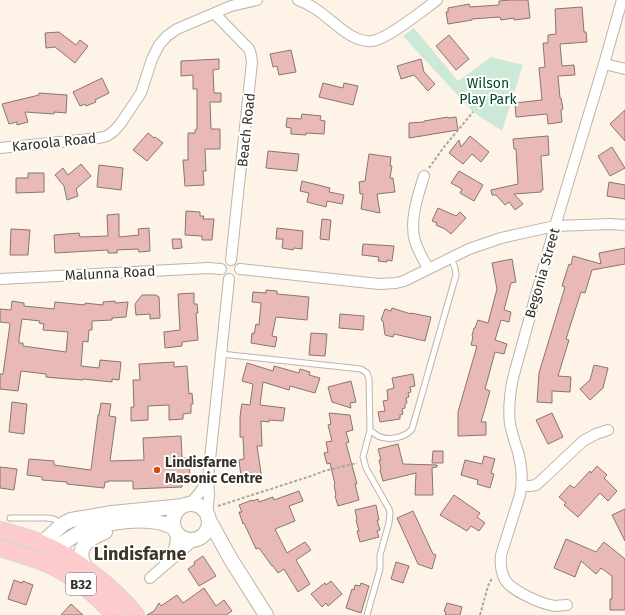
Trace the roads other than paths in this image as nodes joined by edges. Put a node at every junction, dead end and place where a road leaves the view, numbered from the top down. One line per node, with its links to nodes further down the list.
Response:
1 (257, 0): 5 (street, Karoola Road)
2 (298, 0): 3 (street)
3 (437, 0)
4 (622, 0): 6 (street, Begonia Street)
5 (215, 14): 8 (street, Karoola Road); 13 (street, Beach Road)
6 (604, 64): 7 (street); 11 (street, Begonia Street)
7 (625, 69)
8 (0, 148)
9 (424, 176): 16 (street)
10 (625, 225): 11 (street)
11 (555, 226): 12 (street); 23 (street, Begonia Street)
12 (451, 258): 16 (street); 20 (lane)
13 (231, 260): 14 (street); 15 (street)
14 (221, 269): 17 (street, Malunna Road); 18 (street)
15 (240, 269): 16 (street); 18 (street)
16 (428, 270)
17 (0, 279)
18 (229, 279): 19 (street)
19 (221, 354): 20 (lane); 22 (street)
20 (370, 430): 42 (lane)
21 (608, 430): 23 (street)
22 (208, 478): 24 (street); 25 (street)
23 (522, 486): 38 (street, Begonia Street)
24 (185, 506): 25 (main road); 28 (main road); 29 (main road)
25 (208, 514): 30 (main road); 33 (main road)
26 (136, 520): 29 (main road); 31 (main road); 36 (main road)
27 (5, 524): 28 (lane); 31 (main road, B32)
28 (63, 524): 31 (main road)
29 (174, 529): 30 (main road); 35 (street)
30 (195, 539): 33 (main road); 35 (street)
31 (48, 546): 34 (main road); 36 (main road, B32)
32 (0, 548): 34 (main road, B32)
33 (230, 558): 41 (main road)
34 (34, 559): 39 (main road, B32)
35 (164, 566): 37 (street)
36 (87, 570): 40 (main road, B32)
37 (150, 578)
38 (567, 605)
39 (114, 615)
40 (136, 615)
41 (266, 615)
42 (367, 615)

